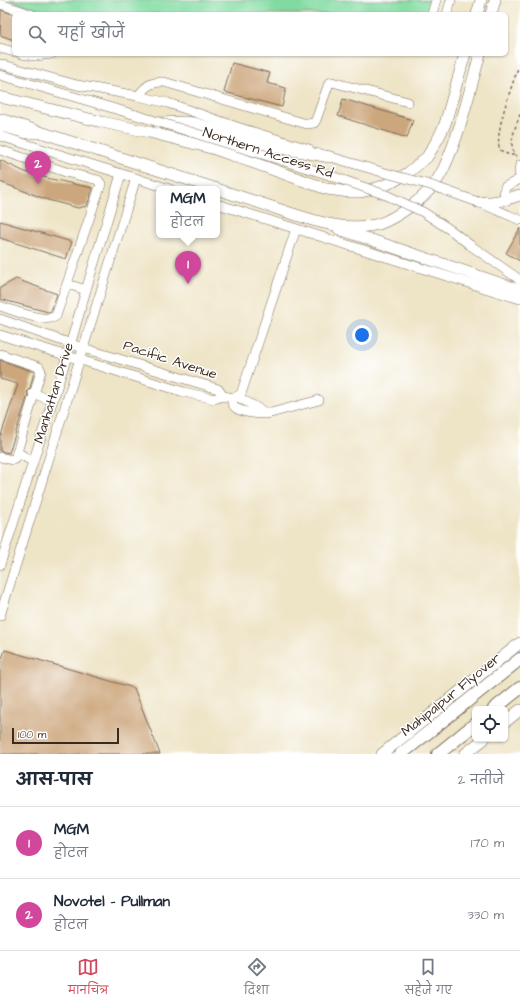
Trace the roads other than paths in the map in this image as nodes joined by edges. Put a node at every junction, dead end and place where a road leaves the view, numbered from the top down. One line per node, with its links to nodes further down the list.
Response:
1 (436, 0): 7 (street)
2 (451, 0): 8 (street)
3 (481, 0): 9 (main road)
4 (495, 0): 10 (main road)
5 (0, 4): 6 (street)
6 (25, 12)
7 (433, 12)
8 (448, 12)
9 (478, 12)
10 (492, 12)
11 (0, 48): 12 (street)
12 (12, 51)
13 (464, 56): 22 (main road, Northern Access Rd)
14 (479, 56): 43 (main road)
15 (0, 64): 17 (street)
16 (0, 75): 45 (street, bridge)
17 (138, 96): 19 (street); 27 (street)
18 (0, 97): 22 (main road, Northern Access Rd)
19 (408, 102)
20 (0, 119): 23 (main road)
21 (0, 128): 23 (street)
22 (132, 128): 27 (main road)
23 (48, 134): 36 (main road)
24 (0, 136): 25 (street)
25 (12, 140): 26 (street); 28 (street)
26 (4, 152): 30 (street)
27 (330, 157): 40 (street, bridge)
28 (73, 159): 30 (street); 31 (street)
29 (520, 165): 32 (street)
30 (69, 173): 46 (street)
31 (121, 174): 33 (street); 47 (street, Manhattan Drive)
32 (520, 176)
33 (136, 178): 35 (street); 57 (street, Manhattan Drive)
34 (520, 179): 39 (street)
35 (161, 186)
36 (208, 186)
37 (220, 190): 43 (main road)
38 (520, 195): 39 (main road)
39 (507, 200): 40 (main road)
40 (478, 202): 42 (street)
41 (220, 205): 44 (street)
42 (520, 220)
43 (317, 222): 48 (main road)
44 (296, 229): 49 (street); 63 (street)
45 (520, 280)
46 (67, 284): 47 (street); 51 (street)
47 (86, 290): 56 (street, Manhattan Drive)
48 (520, 290)
49 (520, 299)
50 (0, 306): 51 (street)
51 (30, 316): 53 (street)
52 (0, 319): 53 (street, Pacific Avenue)
53 (26, 328): 56 (street, Pacific Avenue)
54 (0, 335): 55 (street, Pacific Avenue)
55 (24, 343): 59 (street, Pacific Avenue); 60 (street)
56 (71, 343): 57 (street, Pacific Avenue); 59 (street, Manhattan Drive)
57 (83, 348): 61 (street, Manhattan Drive); 63 (street, Pacific Avenue)
58 (0, 354): 60 (street)
59 (67, 356): 61 (street, Pacific Avenue); 65 (street, Manhattan Drive)
60 (17, 360): 62 (street)
61 (79, 360): 63 (street, Pacific Avenue); 70 (street, Manhattan Drive)
62 (33, 393): 65 (street); 66 (street)
63 (231, 397): 64 (street)
64 (319, 400)
65 (52, 401): 68 (street, Manhattan Drive)
66 (17, 452): 67 (street); 68 (street)
67 (0, 457)
68 (33, 462): 69 (street, Manhattan Drive)
69 (0, 565)
70 (0, 616)
71 (520, 643): 79 (main road)
72 (520, 659): 80 (highway, Mahipalpur Flyover)
73 (520, 688): 74 (highway)
74 (498, 706)
75 (520, 710): 76 (main road)
76 (508, 720)
77 (472, 726): 81 (highway)
78 (481, 742): 82 (main road)
79 (382, 754)
80 (401, 754)
81 (438, 754)
82 (467, 754)

